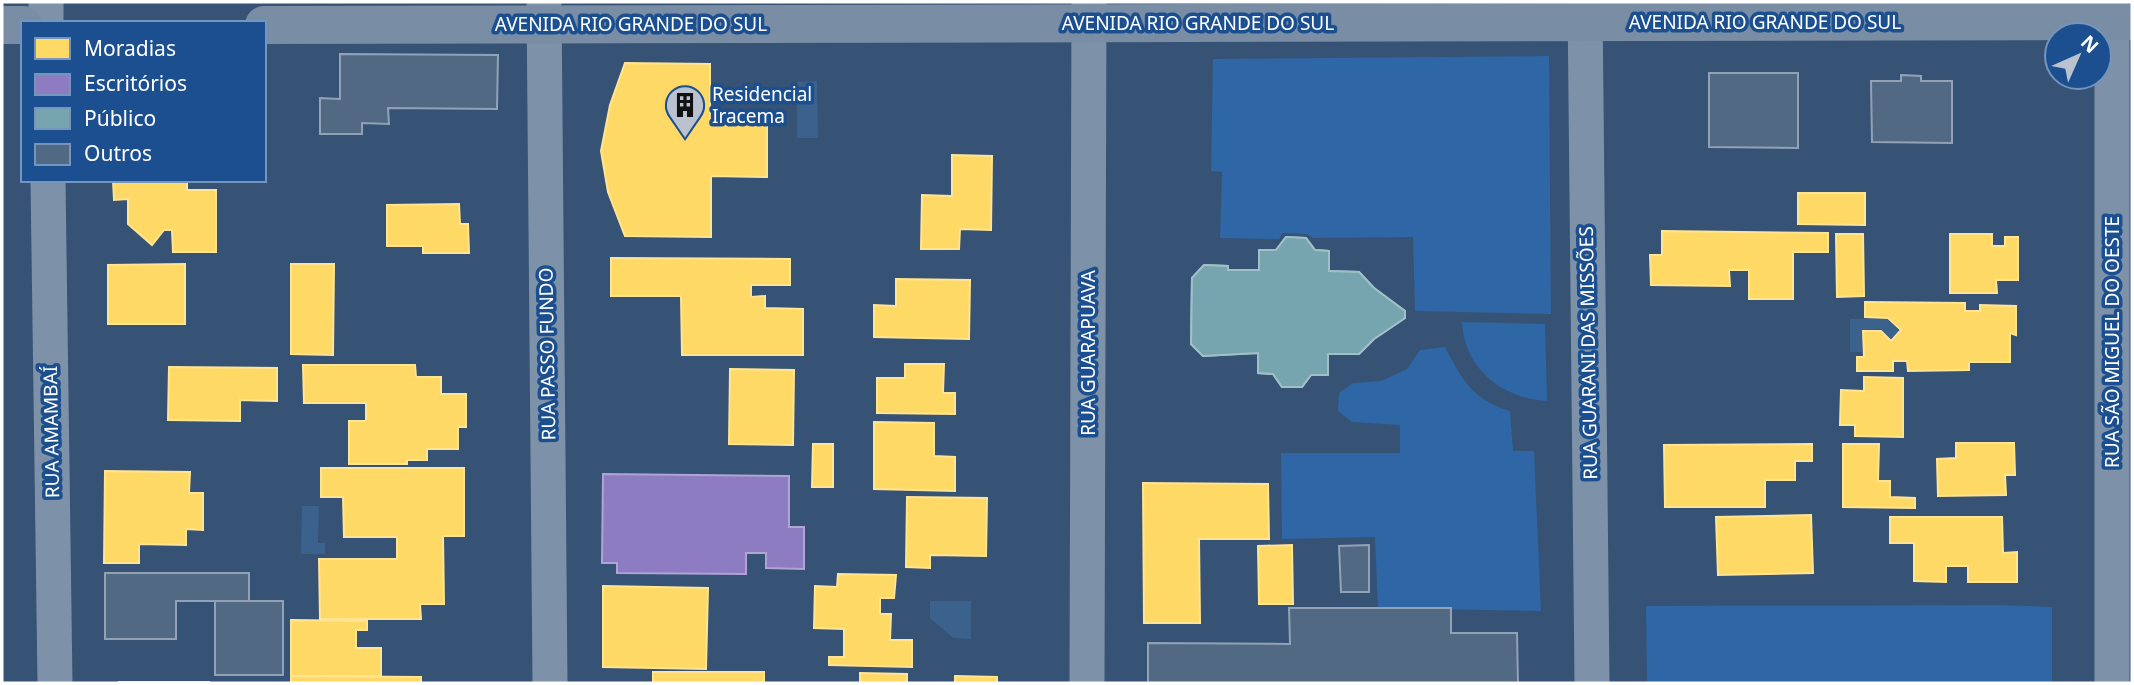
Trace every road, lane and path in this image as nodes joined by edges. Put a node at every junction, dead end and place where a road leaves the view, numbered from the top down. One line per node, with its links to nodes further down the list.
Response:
1 (46, 2): 6 (street)
2 (1585, 12): 4 (street, AVENIDA RIO GRANDE DO SUL); 5 (street, AVENIDA RIO GRANDE DO SUL); 14 (street, RUA GUARANI DAS MISSÕES)
3 (544, 13): 4 (street, AVENIDA RIO GRANDE DO SUL); 7 (street, AVENIDA RIO GRANDE DO SUL); 12 (street, RUA PASSO FUNDO)
4 (1089, 13): 13 (street, RUA GUARAPUAVA)
5 (2119, 15): 15 (street, RUA SÃO MIGUEL DO OESTE)
6 (46, 21)
7 (266, 24)
8 (2, 25): 9 (street)
9 (21, 25)
10 (48, 182): 11 (street, RUA AMAMBAÍ)
11 (55, 683)
12 (550, 683)
13 (1087, 683)
14 (1591, 683)
15 (2112, 683)

